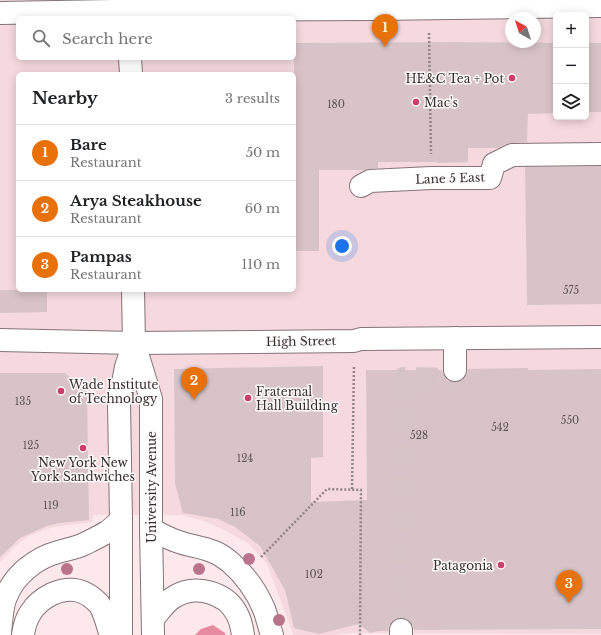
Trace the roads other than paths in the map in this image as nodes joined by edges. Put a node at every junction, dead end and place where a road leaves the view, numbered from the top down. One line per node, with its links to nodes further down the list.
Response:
1 (530, 3): 2 (street); 3 (street)
2 (601, 6)
3 (130, 10): 4 (street)
4 (0, 13)
5 (130, 60): 6 (street)
6 (130, 72)
7 (601, 154): 8 (street, Lane 5 East)
8 (361, 186)
9 (133, 292): 13 (street, University Avenue)
10 (601, 337): 11 (street, High Street)
11 (455, 338): 13 (street, High Street); 14 (street)
12 (0, 340): 13 (street, High Street)
13 (134, 342): 15 (street, University Avenue); 16 (street, University Avenue)
14 (455, 370)
15 (121, 520): 18 (street); 21 (street, University Avenue)
16 (151, 529): 17 (street, University Avenue); 23 (street)
17 (153, 627): 22 (street)
18 (0, 634)
19 (23, 635): 20 (street)
20 (113, 635)
21 (121, 635)
22 (243, 635)
23 (272, 635)

